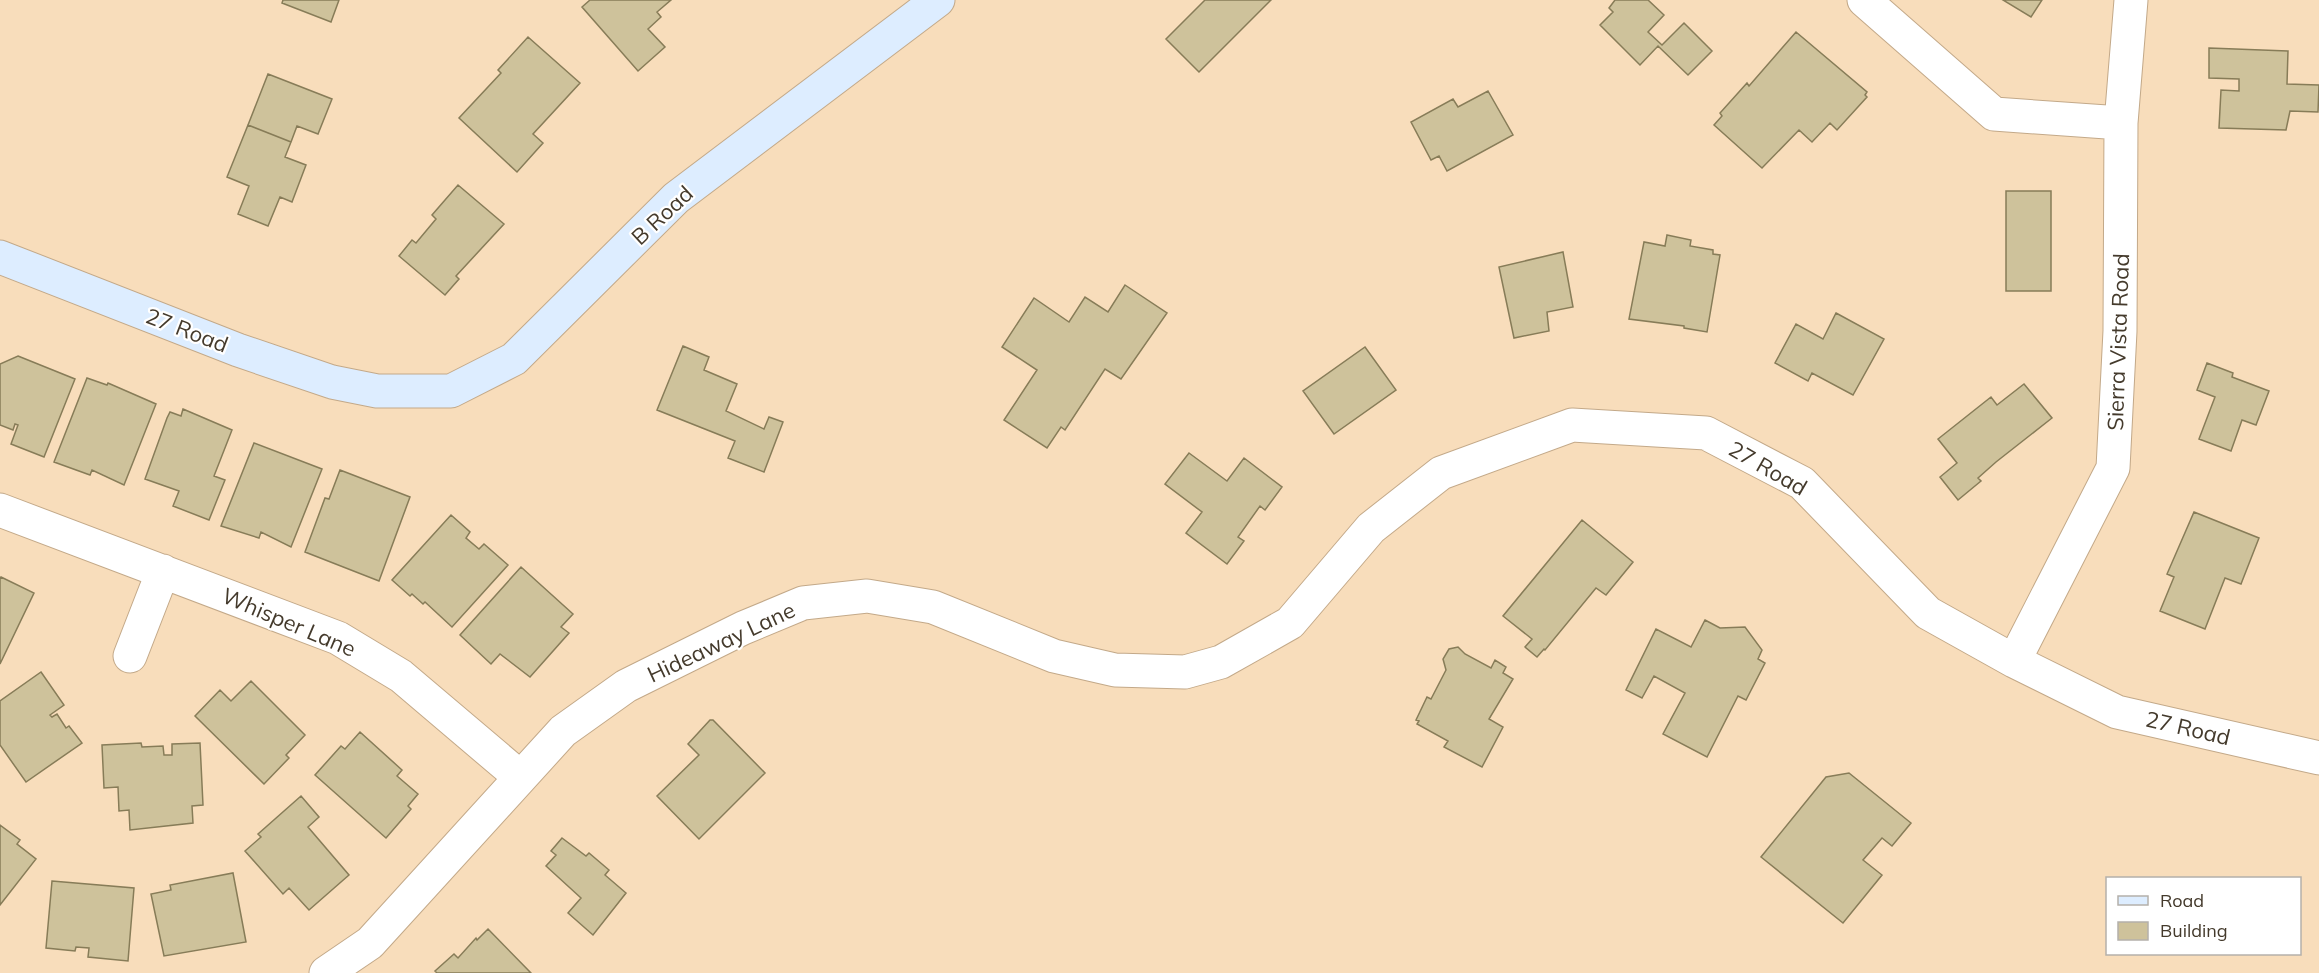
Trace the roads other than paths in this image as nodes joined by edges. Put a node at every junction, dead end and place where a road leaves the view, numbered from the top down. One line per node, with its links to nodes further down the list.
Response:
1 (938, 0): 6 (street, B Road)
2 (1864, 0): 4 (street)
3 (2131, 0): 4 (street, Sierra Vista Road)
4 (2121, 123): 10 (street, Sierra Vista Road)
5 (0, 256): 6 (street, 27 Road)
6 (377, 392)
7 (0, 510): 8 (street, Whisper Lane)
8 (163, 572): 9 (street); 13 (street, Whisper Lane)
9 (130, 656)
10 (2014, 661): 11 (street, 27 Road); 12 (street, 27 Road)
11 (1221, 662): 13 (street, Hideaway Lane)
12 (2319, 758)
13 (520, 777): 14 (street, Hideaway Lane)
14 (326, 973)

